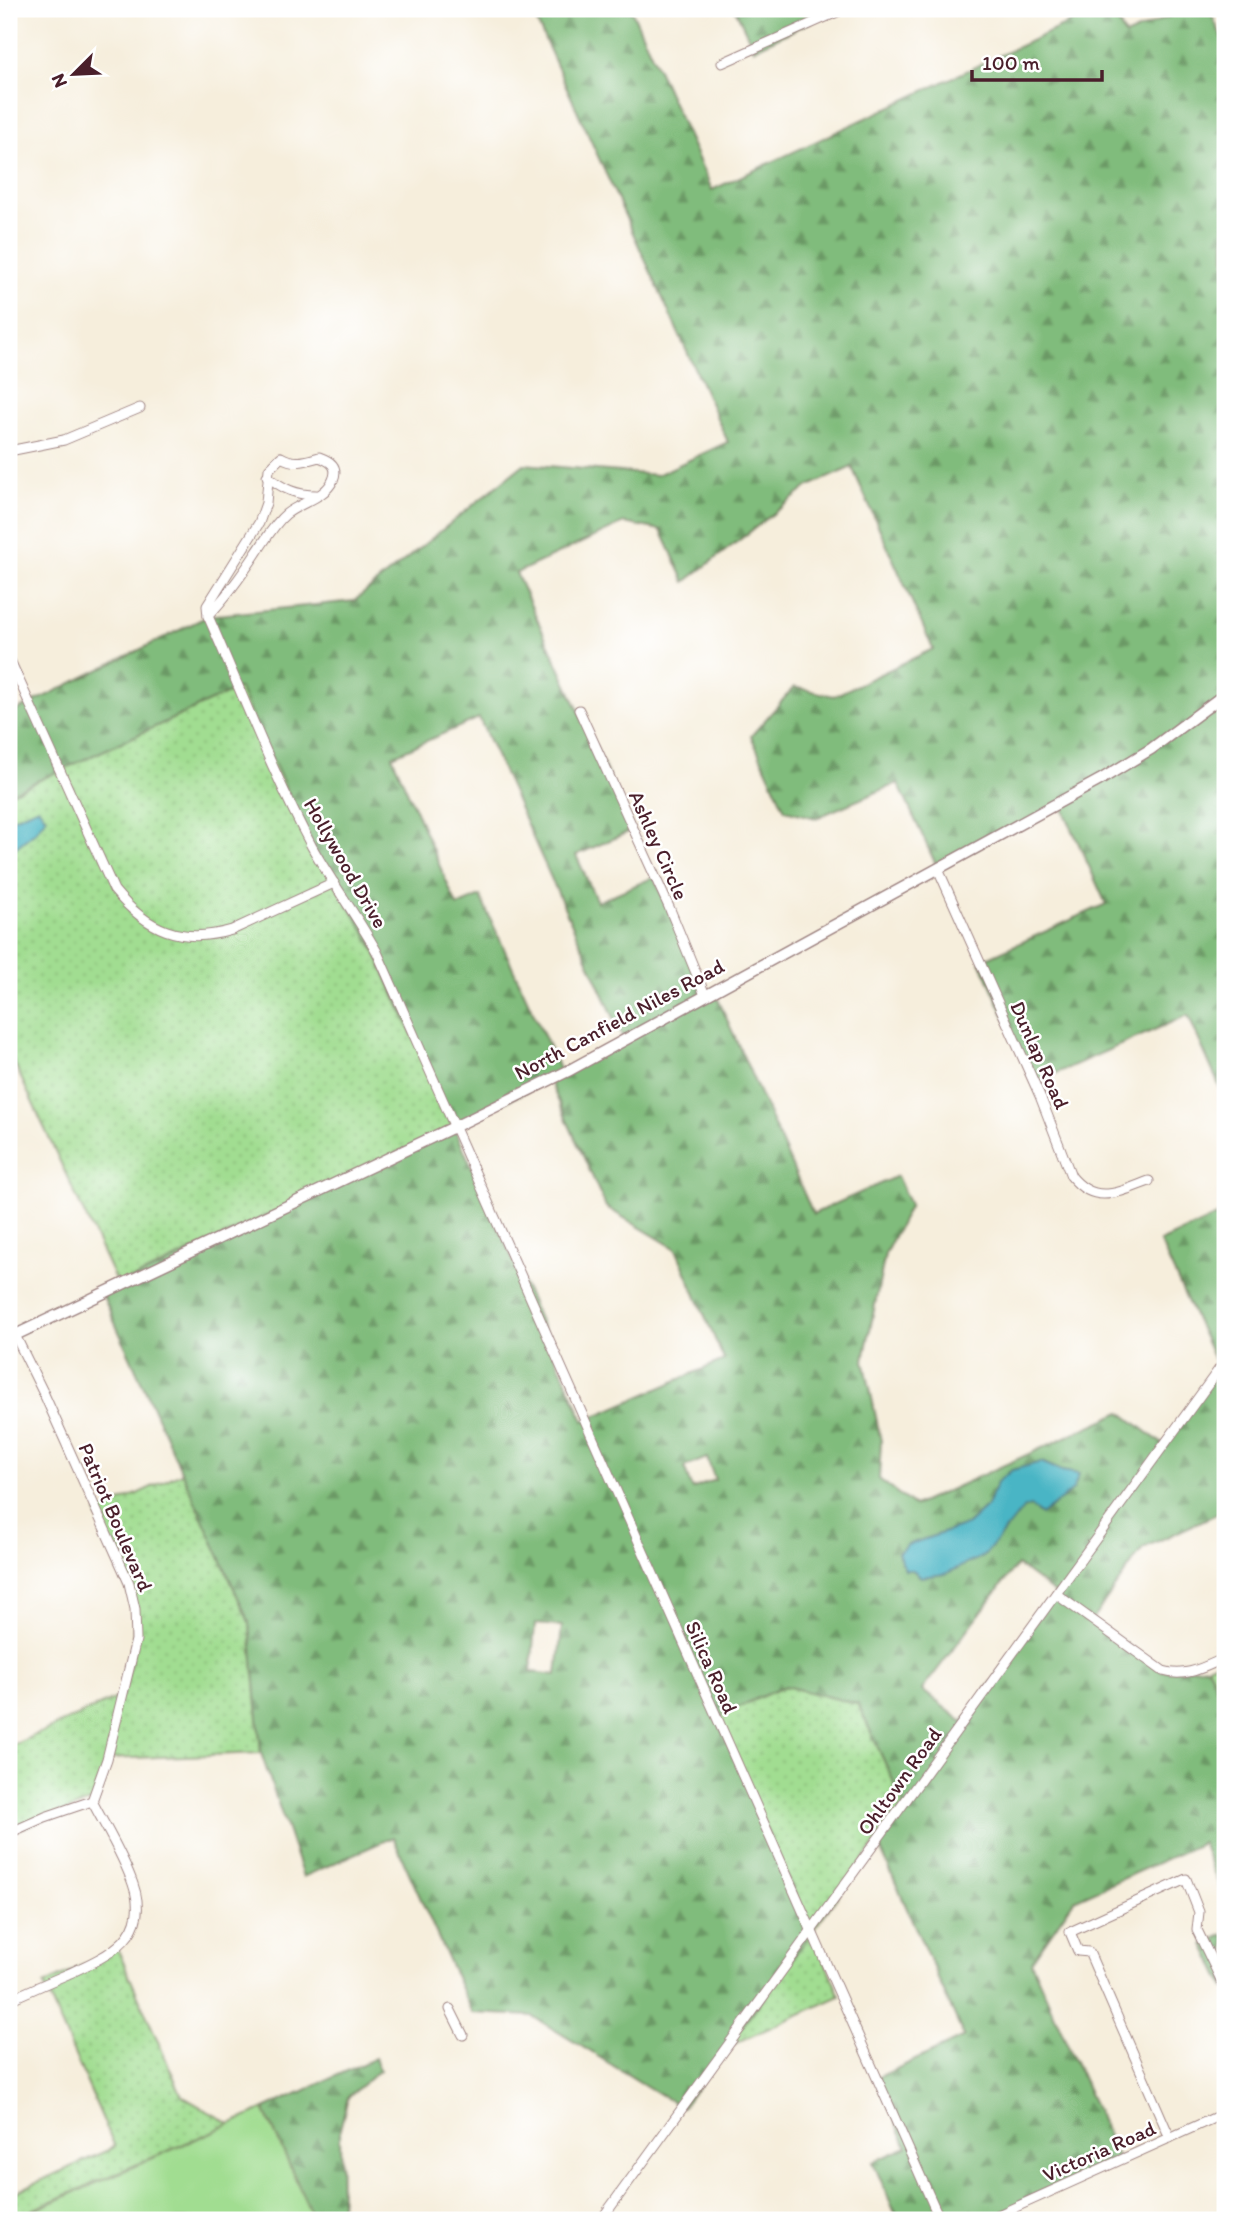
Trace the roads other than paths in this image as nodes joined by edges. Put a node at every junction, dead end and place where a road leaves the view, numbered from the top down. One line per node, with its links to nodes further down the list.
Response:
1 (844, 9): 2 (street)
2 (722, 64)
3 (140, 408): 4 (street)
4 (9, 451)
5 (267, 476): 6 (street); 6 (street); 7 (street)
6 (320, 495): 7 (street)
7 (208, 616): 12 (street, Hollywood Drive)
8 (9, 658): 12 (street)
9 (1225, 694): 11 (main road, North Canfield Niles Road)
10 (579, 710): 13 (street, Ashley Circle)
11 (938, 869): 13 (main road, North Canfield Niles Road); 15 (street, Dunlap Road)
12 (334, 883): 14 (street, Hollywood Drive)
13 (705, 995): 14 (main road, North Canfield Niles Road)
14 (454, 1127): 16 (main road, North Canfield Niles Road); 22 (street, Silica Road)
15 (1149, 1181)
16 (12, 1337): 20 (street, Patriot Boulevard)
17 (1225, 1361): 18 (street, Ohltown Road)
18 (1056, 1594): 19 (street); 22 (street, Ohltown Road)
19 (1225, 1658)
20 (92, 1801): 21 (street); 24 (street)
21 (9, 1833)
22 (812, 1932): 29 (street, Ohltown Road); 30 (street, Silica Road)
23 (1225, 1988): 28 (street)
24 (9, 2000)
25 (450, 2009): 26 (street)
26 (463, 2035)
27 (1225, 2113): 28 (street, Victoria Road)
28 (1170, 2138): 31 (street, Victoria Road)
29 (601, 2220)
30 (940, 2220)
31 (987, 2220)

